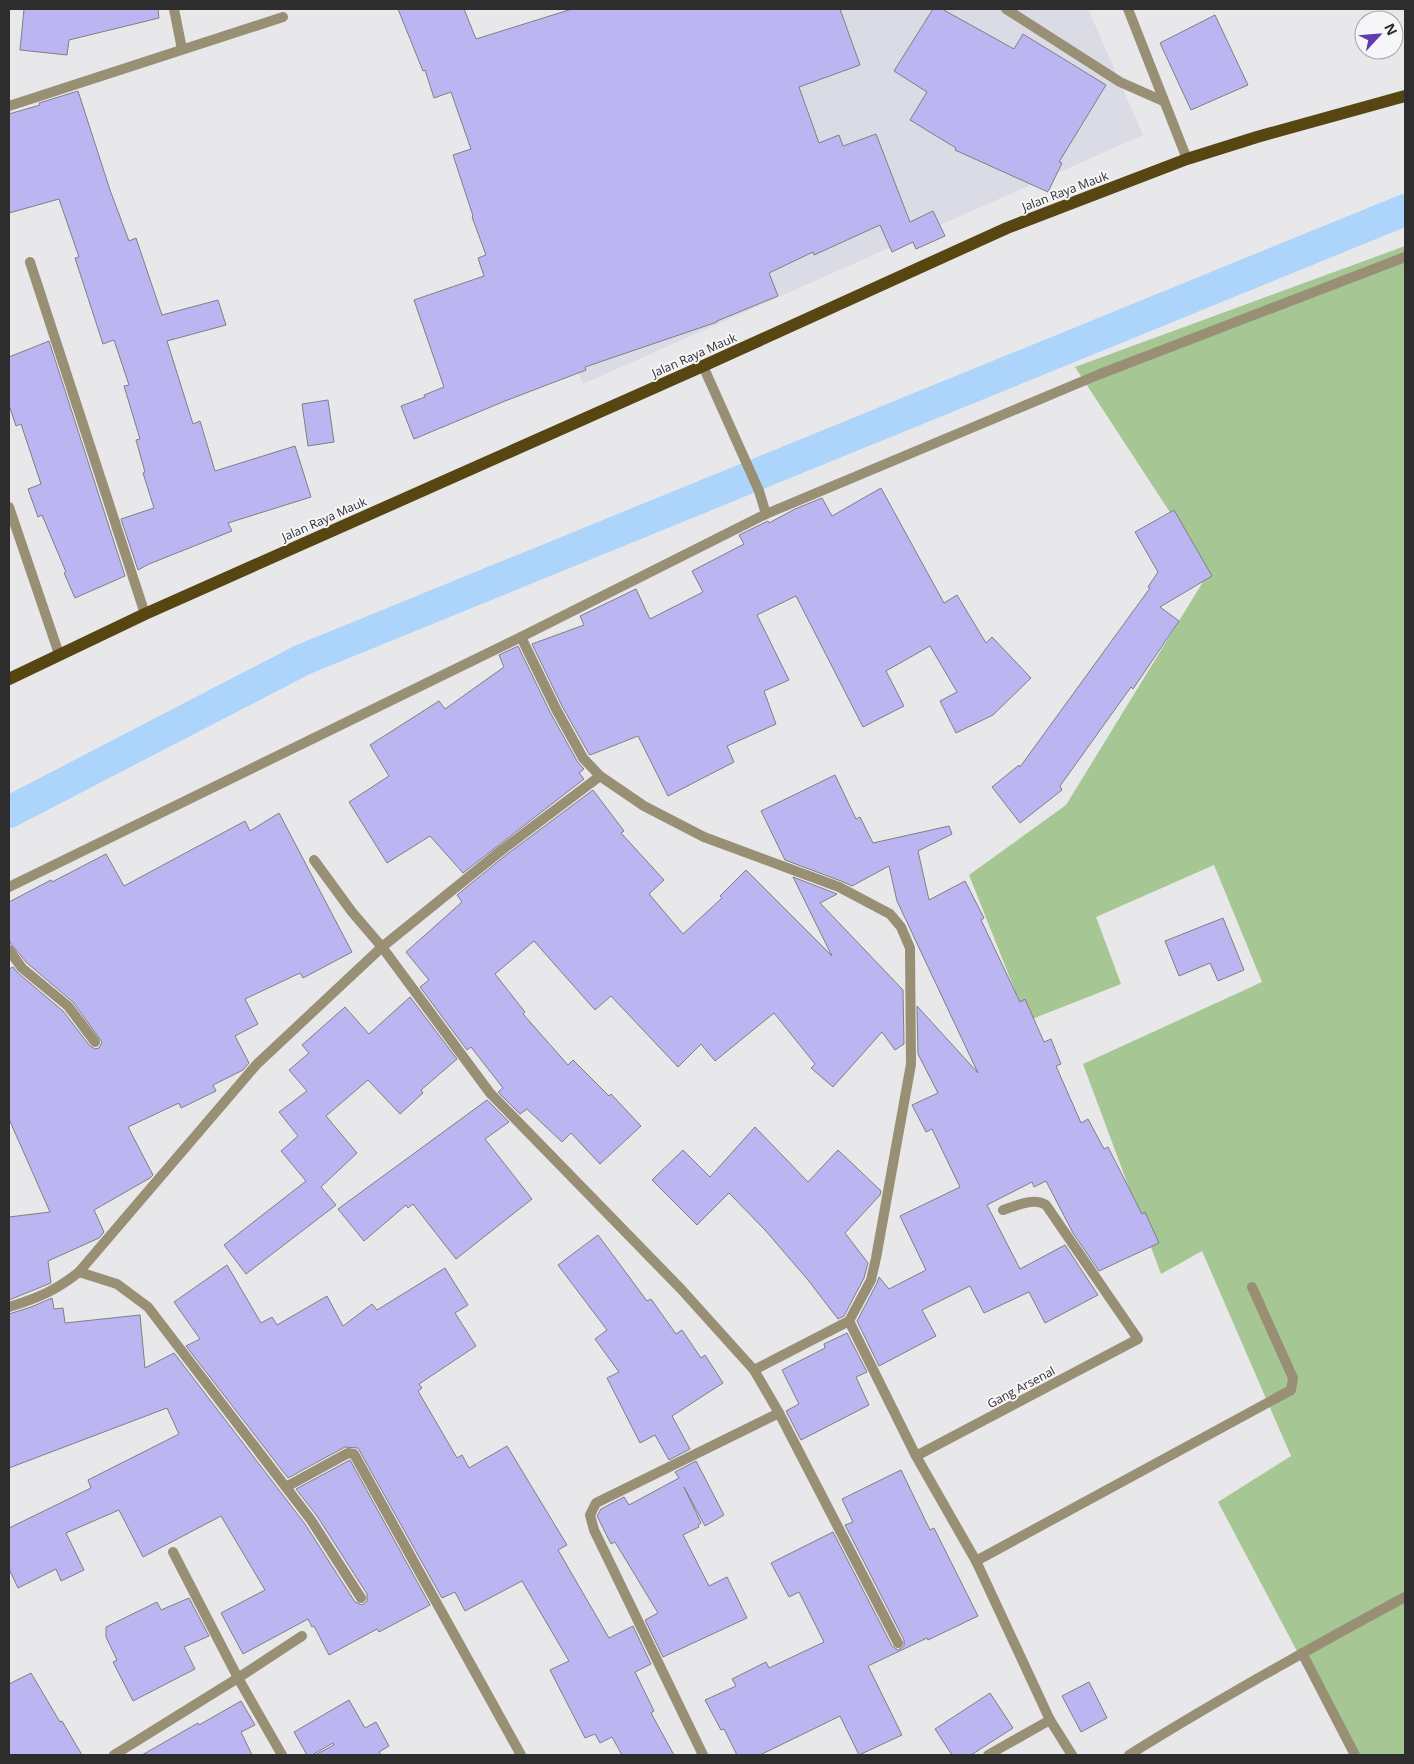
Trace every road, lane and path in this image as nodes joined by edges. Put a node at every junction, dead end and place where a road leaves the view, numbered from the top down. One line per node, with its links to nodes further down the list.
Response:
1 (174, 9): 5 (street)
2 (1006, 9): 7 (street)
3 (1128, 9): 7 (street)
4 (283, 16): 5 (street)
5 (182, 49): 8 (street)
6 (1405, 96): 9 (main road, Jalan Raya Mauk)
7 (1163, 101): 9 (street)
8 (9, 106)
9 (1187, 159): 12 (main road, Jalan Raya Mauk)
10 (1405, 257): 14 (street)
11 (30, 262): 15 (street)
12 (703, 366): 14 (street); 15 (main road, Jalan Raya Mauk)
13 (9, 507): 17 (street)
14 (766, 514): 16 (street)
15 (145, 614): 17 (main road, Jalan Raya Mauk)
16 (521, 637): 19 (street); 21 (street)
17 (59, 654): 18 (main road, Jalan Raya Mauk)
18 (9, 679)
19 (600, 776): 22 (street); 29 (street)
20 (314, 860): 22 (street)
21 (9, 887)
22 (382, 947): 26 (street); 30 (street)
23 (9, 950): 24 (street)
24 (95, 1042)
25 (1003, 1210): 32 (street, Gang Arsenal)
26 (79, 1272): 28 (street); 33 (street)
27 (1252, 1287): 35 (street)
28 (9, 1307)
29 (849, 1320): 30 (street); 32 (street)
30 (754, 1370): 31 (street)
31 (779, 1413): 39 (street); 46 (street)
32 (916, 1456): 35 (street)
33 (286, 1487): 37 (street); 45 (street)
34 (173, 1552): 41 (street)
35 (976, 1561): 42 (street)
36 (1405, 1597): 40 (street)
37 (361, 1598)
38 (302, 1636): 41 (street)
39 (898, 1643)
40 (1302, 1653): 49 (street); 50 (street)
41 (238, 1678): 43 (street); 44 (street)
42 (1050, 1720): 47 (street); 48 (street)
43 (114, 1755)
44 (282, 1755)
45 (521, 1755)
46 (703, 1755)
47 (988, 1755)
48 (1072, 1755)
49 (1129, 1755)
50 (1355, 1755)

